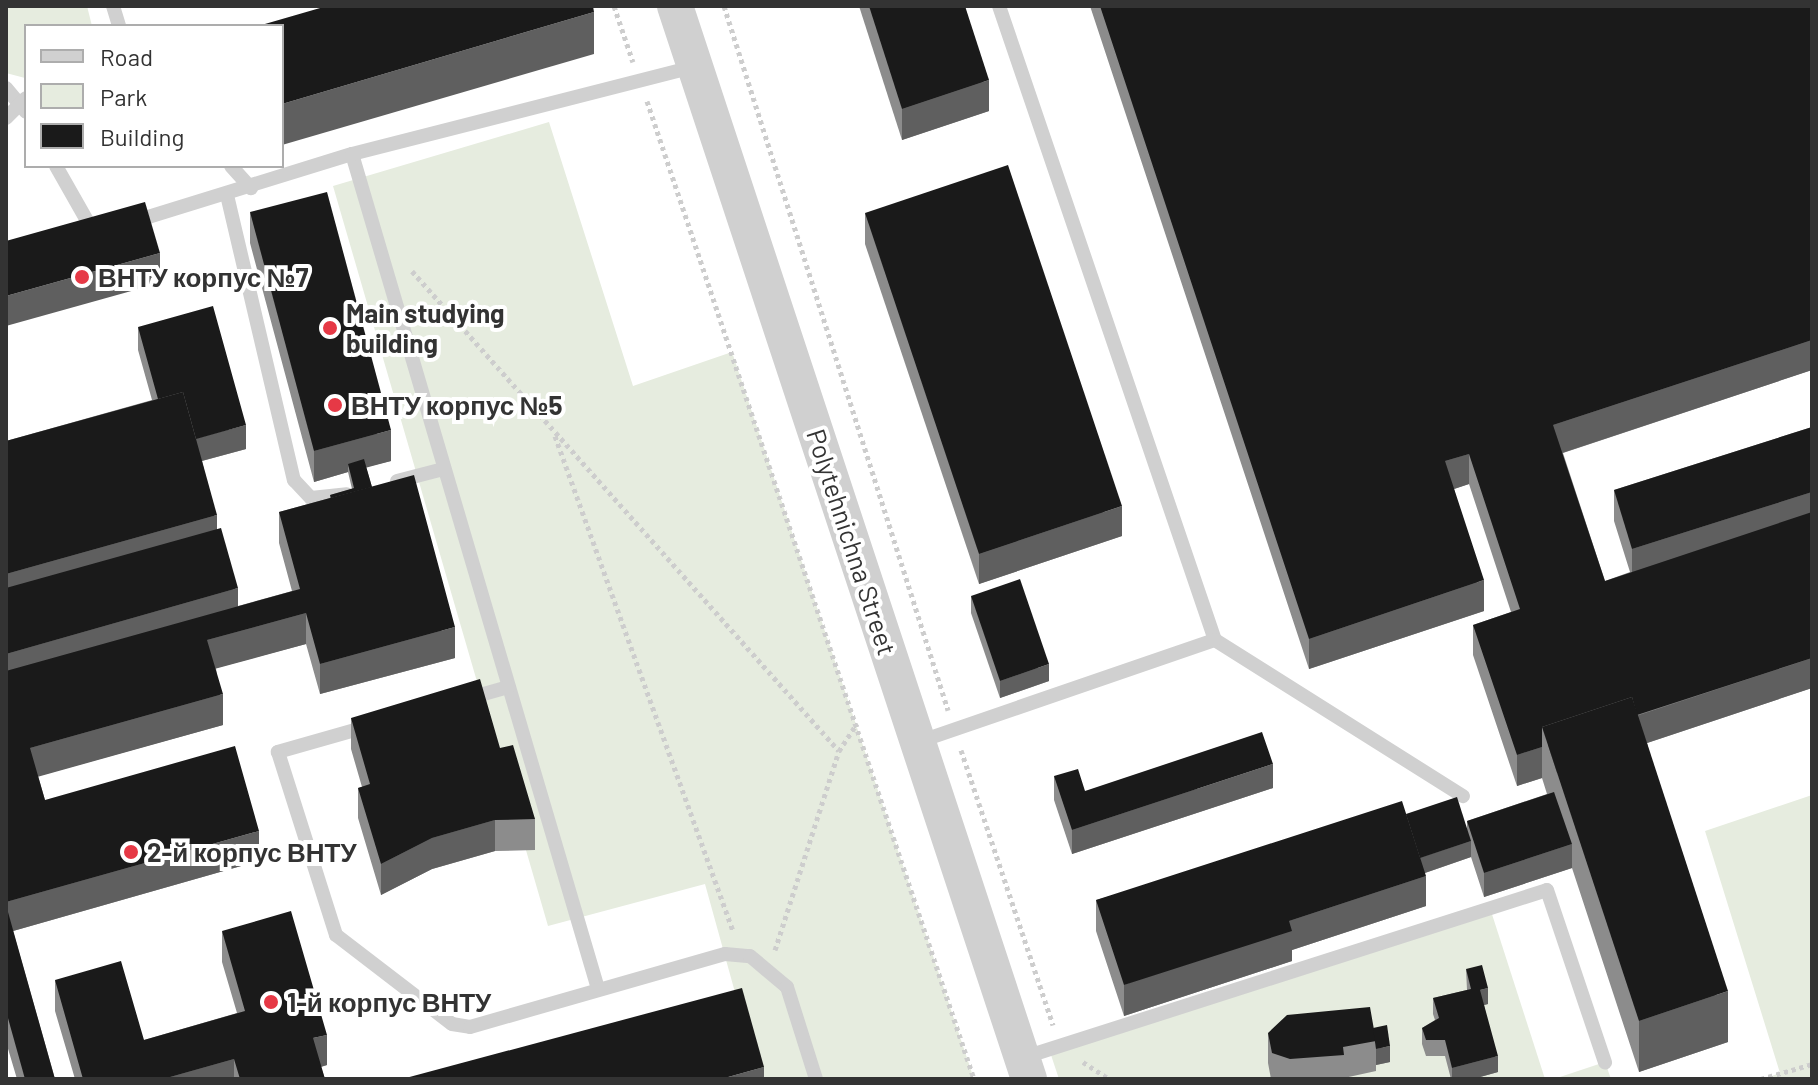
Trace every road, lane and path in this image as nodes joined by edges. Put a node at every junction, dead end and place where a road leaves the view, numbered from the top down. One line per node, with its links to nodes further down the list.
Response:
1 (614, 6): 6 (path)
2 (675, 6): 5 (street, Polytehnichna Street)
3 (724, 6): 25 (path)
4 (999, 6): 20 (lane)
5 (695, 67): 6 (lane); 26 (street, Polytehnichna Street)
6 (640, 83): 10 (lane); 24 (path)
7 (6, 88): 8 (lane)
8 (24, 104): 9 (lane)
9 (6, 118)
10 (352, 154): 13 (lane); 15 (lane)
11 (57, 168): 14 (lane)
12 (233, 168): 13 (lane)
13 (251, 188): 14 (lane)
14 (227, 195): 19 (lane)
15 (373, 227): 16 (path); 17 (lane)
16 (554, 431): 27 (path); 29 (path)
17 (443, 469): 18 (lane); 21 (lane)
18 (384, 484)
19 (353, 493)
20 (1215, 640): 25 (lane); 28 (lane)
21 (508, 687): 22 (lane); 31 (lane)
22 (447, 705)
23 (385, 722): 31 (lane)
24 (857, 723): 27 (path); 38 (path)
25 (954, 729): 26 (lane); 32 (path)
26 (918, 742): 35 (street, Polytehnichna Street)
27 (839, 751): 30 (path)
28 (1463, 796)
29 (742, 954): 30 (lane); 31 (lane)
30 (770, 966): 37 (lane)
31 (598, 989)
32 (1060, 1046): 33 (lane); 35 (lane)
33 (1605, 1062)
34 (1812, 1064): 36 (path)
35 (1025, 1069)
36 (1781, 1076): 39 (path)
37 (816, 1079)
38 (974, 1079)
39 (1761, 1079)

